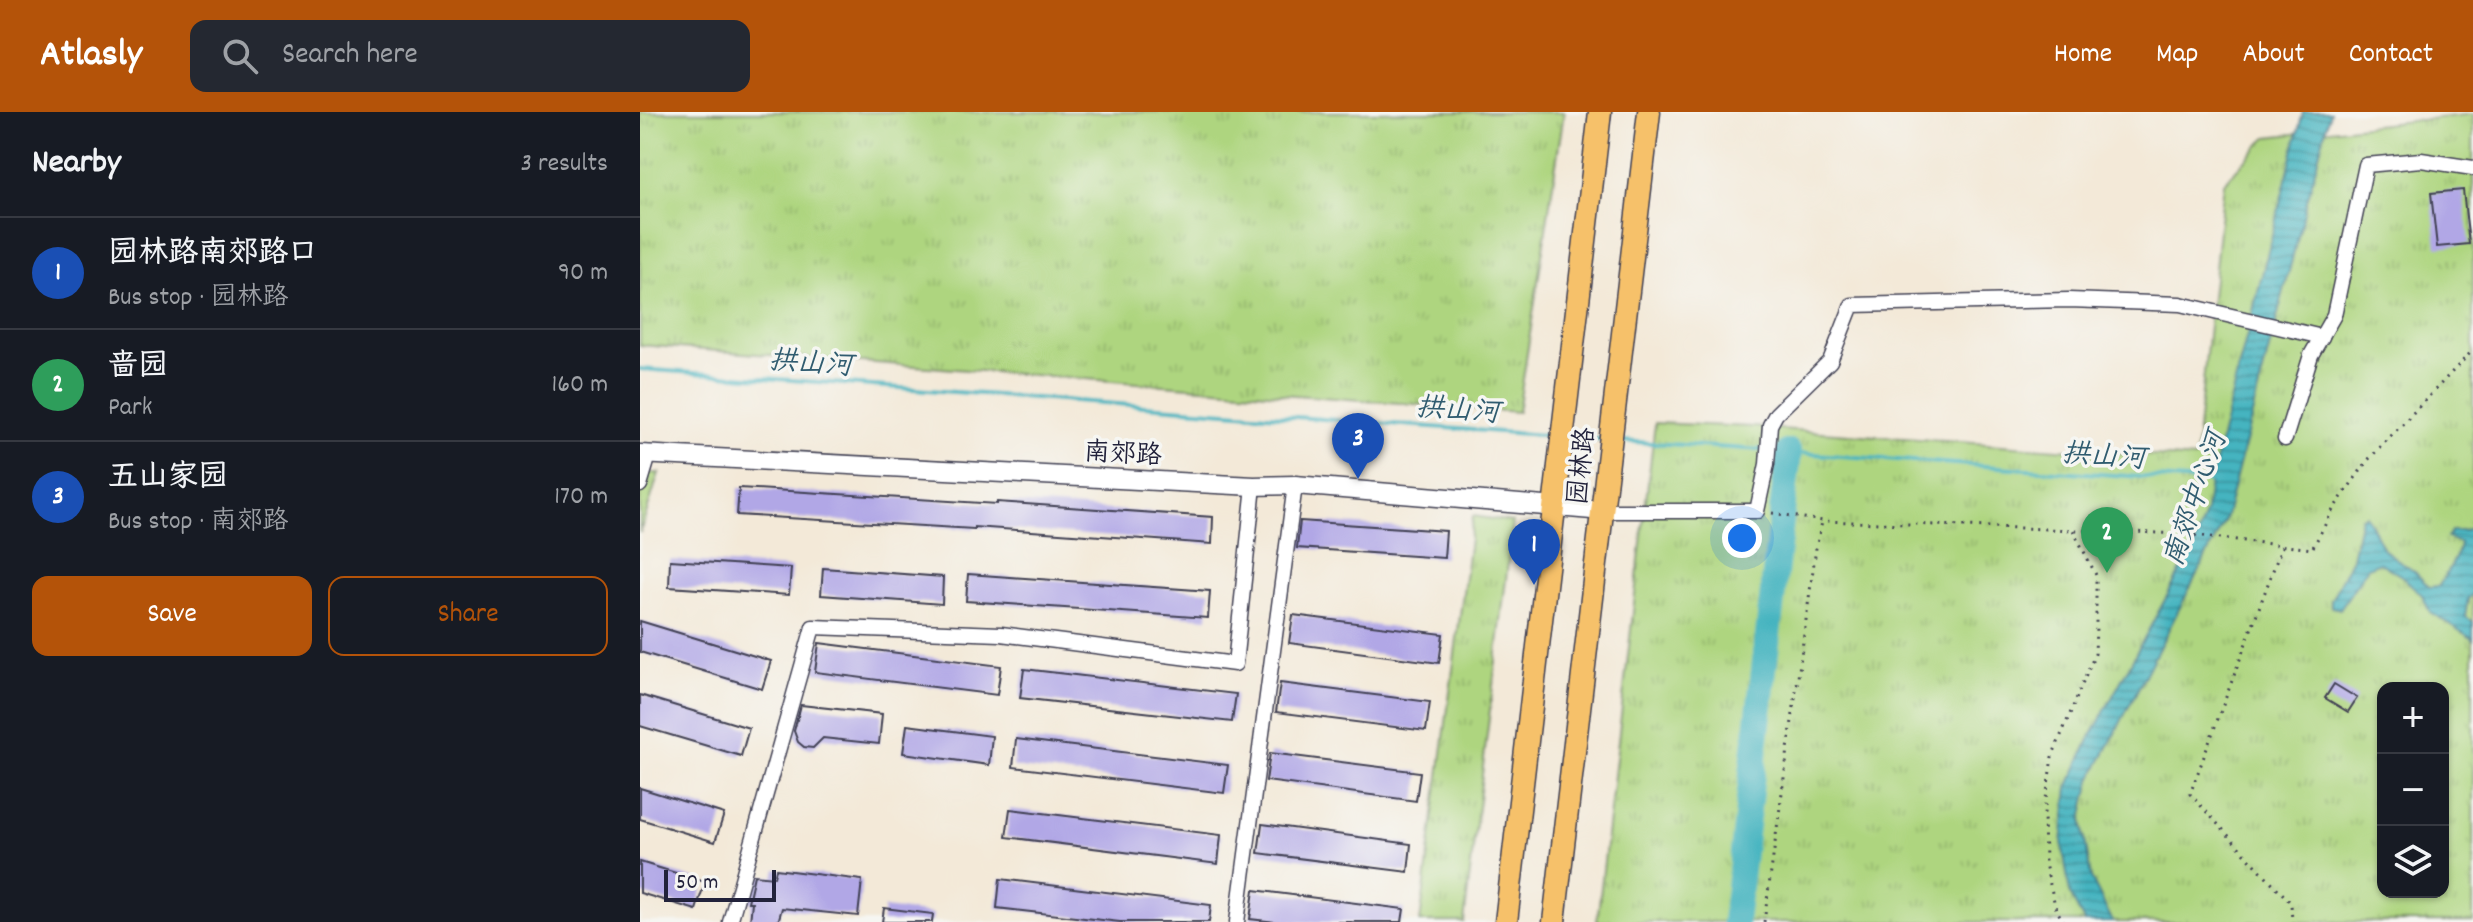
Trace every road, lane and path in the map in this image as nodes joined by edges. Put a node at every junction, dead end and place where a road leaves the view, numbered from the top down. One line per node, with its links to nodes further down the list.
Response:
1 (1600, 112): 11 (main road, 园林路)
2 (1649, 112): 12 (main road, 园林路)
3 (2473, 168): 4 (street)
4 (2322, 337): 6 (street); 13 (street)
5 (2473, 350): 16 (path)
6 (2285, 439)
7 (644, 454): 8 (street); 10 (street, 南郊路)
8 (640, 485)
9 (1295, 485): 10 (street, 南郊路); 11 (street, 南郊路); 19 (street)
10 (1254, 486): 18 (street)
11 (1554, 505): 12 (street, 南郊路); 20 (main road, 园林路)
12 (1604, 511): 13 (street); 21 (main road, 园林路)
13 (1757, 511): 14 (path)
14 (1823, 521): 15 (path); 22 (path)
15 (2073, 530): 16 (path); 23 (path)
16 (2282, 546): 17 (path)
17 (2291, 920): 24 (path)
18 (730, 922)
19 (1237, 922)
20 (1506, 922)
21 (1554, 922)
22 (1764, 922)
23 (2064, 922)
24 (2286, 922)

